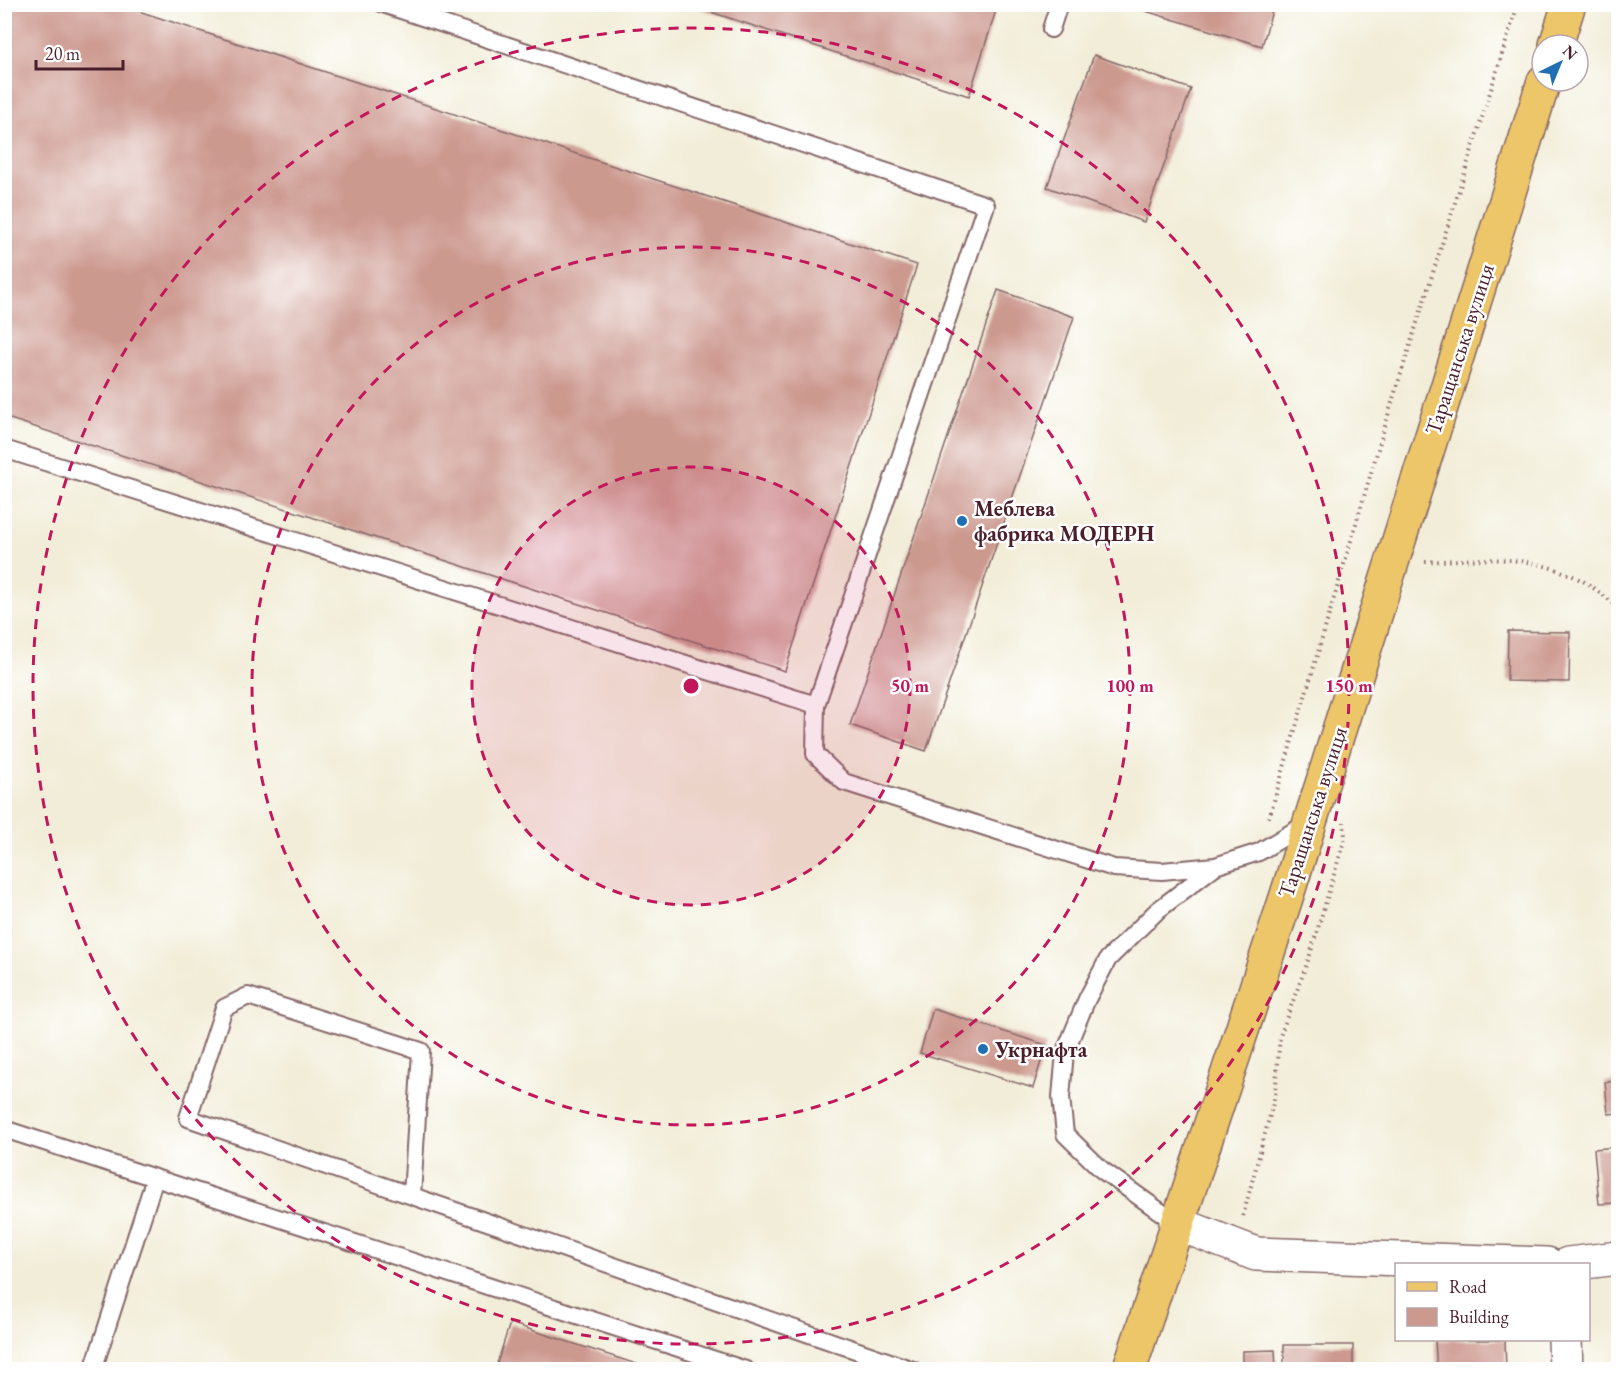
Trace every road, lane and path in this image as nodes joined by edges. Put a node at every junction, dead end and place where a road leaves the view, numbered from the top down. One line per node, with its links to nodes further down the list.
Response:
1 (383, 4): 11 (lane)
2 (1059, 4): 5 (lane)
3 (1518, 4): 14 (path)
4 (1569, 4): 6 (main road)
5 (1051, 29)
6 (1560, 33)
7 (1540, 93): 9 (main road, Таращанська вулиця)
8 (4, 449): 11 (lane)
9 (1390, 564): 10 (path); 13 (main road, Таращанська вулиця)
10 (1618, 607)
11 (816, 705): 15 (lane)
12 (1344, 819): 20 (path)
13 (1310, 822): 14 (lane); 19 (main road, Таращанська вулиця)
14 (1259, 852): 15 (lane)
15 (1215, 866): 19 (lane)
16 (4, 1129): 17 (lane)
17 (155, 1178): 25 (lane); 26 (lane)
18 (412, 1196): 18 (lane); 27 (lane)
19 (1176, 1223): 20 (street); 28 (main road, Таращанська вулиця)
20 (1235, 1246): 22 (street)
21 (1618, 1258): 23 (street)
22 (1518, 1263)
23 (1576, 1263)
24 (1565, 1341): 29 (street)
25 (93, 1370)
26 (746, 1370)
27 (913, 1370)
28 (1129, 1370)
29 (1566, 1370)

